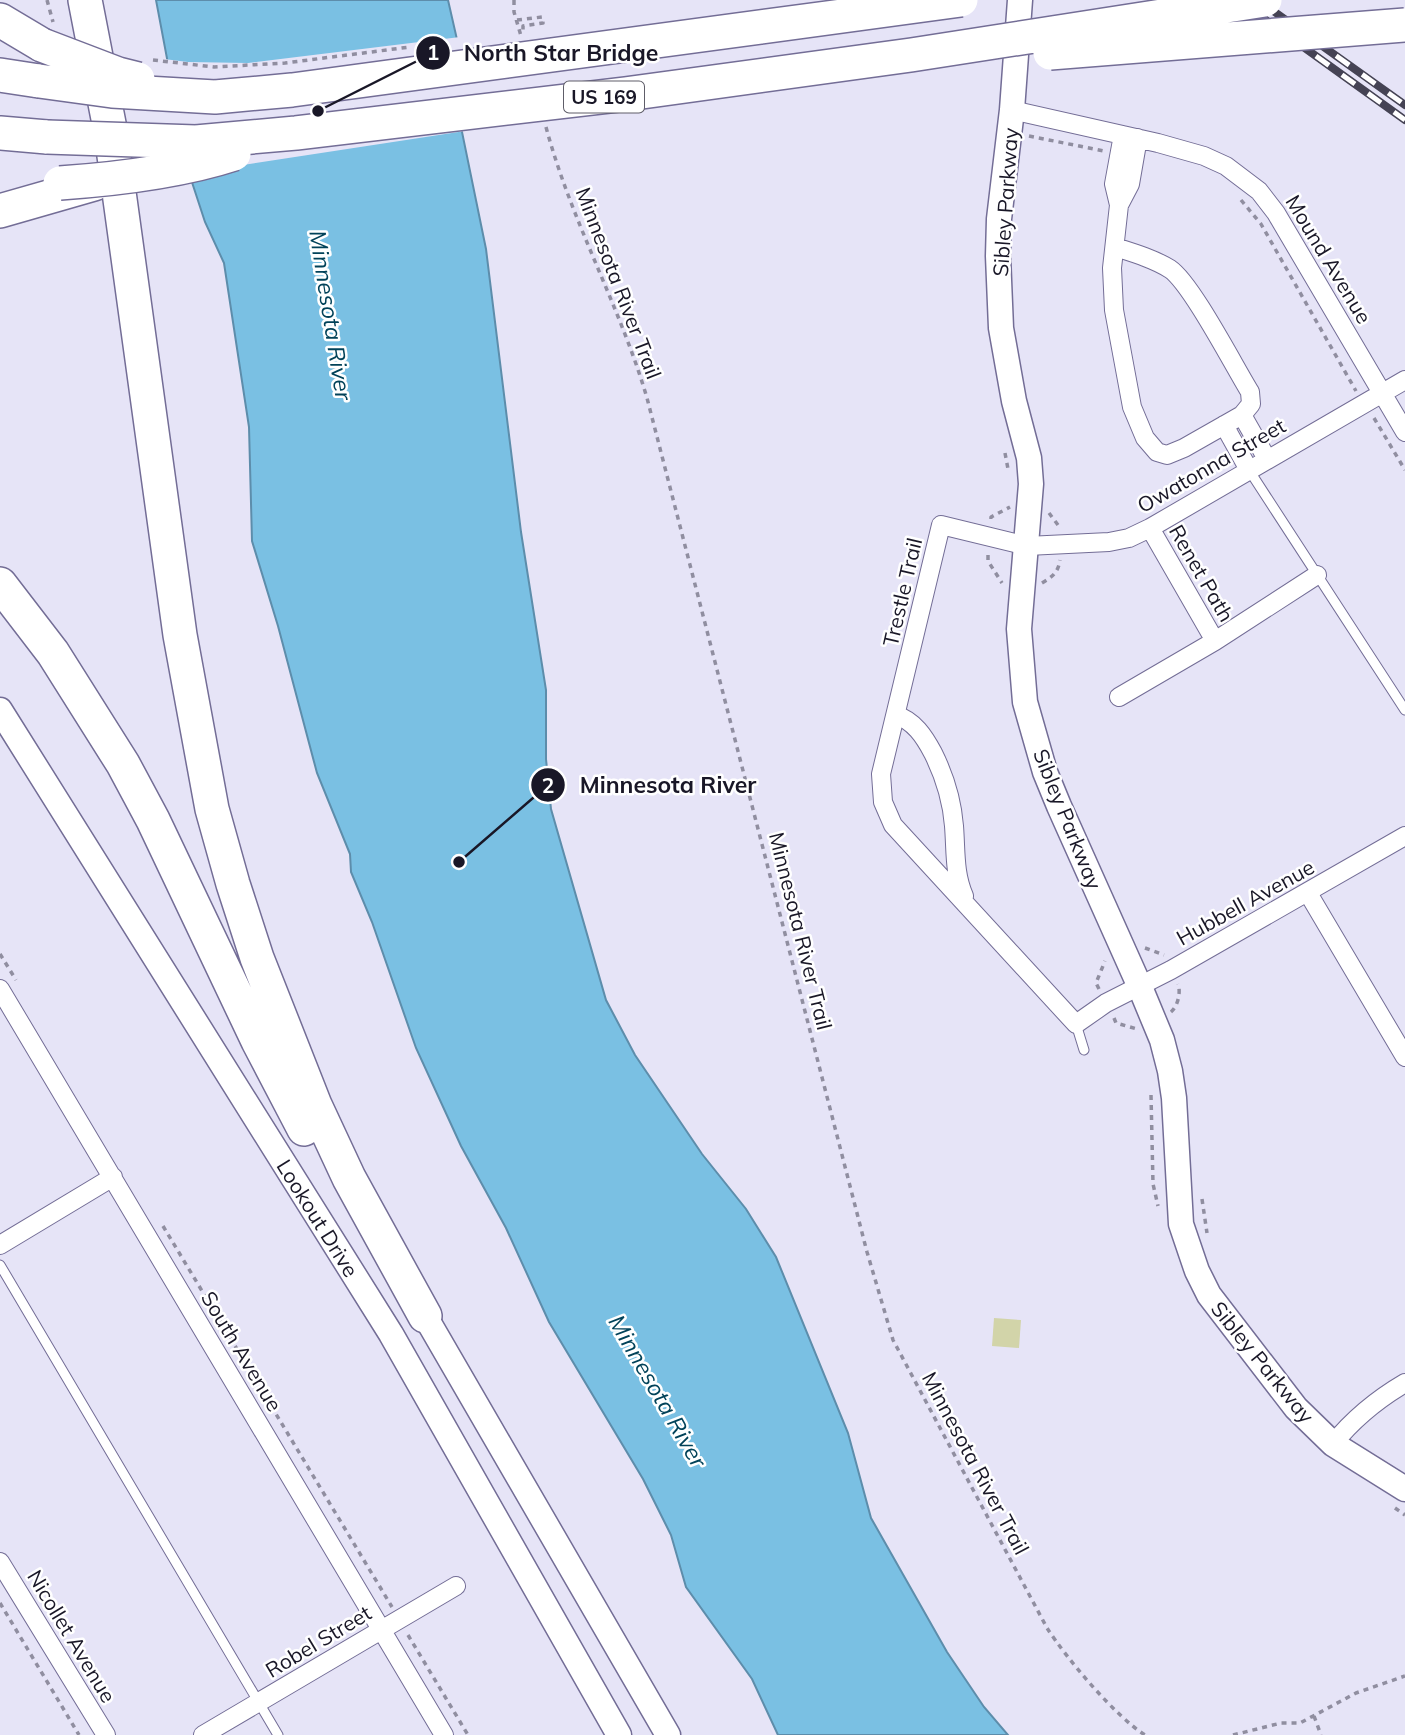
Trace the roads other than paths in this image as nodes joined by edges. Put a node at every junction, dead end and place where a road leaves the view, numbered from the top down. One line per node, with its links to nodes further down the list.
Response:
1 (85, 0): 48 (highway)
2 (961, 0): 11 (highway, US 169, bridge)
3 (1004, 0): 8 (main road, Sibley Parkway)
4 (1020, 0): 8 (main road, Sibley Parkway)
5 (1265, 0): 9 (highway, US 169, bridge)
6 (0, 20): 11 (highway, bridge)
7 (1405, 25): 9 (highway, bridge)
8 (1016, 51): 12 (main road, Sibley Parkway)
9 (911, 55): 14 (highway, US 169, bridge)
10 (0, 75): 11 (highway, US 169, bridge)
11 (215, 97)
12 (1021, 112): 15 (street, Mound Avenue); 29 (main road, Sibley Parkway)
13 (0, 132): 14 (highway, US 169, bridge)
14 (296, 133): 16 (highway, bridge)
15 (1130, 137): 18 (street); 18 (street); 22 (street, Mound Avenue)
16 (61, 189): 17 (highway); 19 (highway)
17 (0, 194)
18 (1119, 205): 20 (street)
19 (0, 211)
20 (1115, 247): 23 (street); 24 (street)
21 (1405, 380): 22 (street, Owatonna Street)
22 (1382, 393): 25 (street, Mound Avenue); 26 (street, Owatonna Street)
23 (1242, 415): 24 (street); 26 (street)
24 (1224, 425): 27 (street)
25 (1405, 432)
26 (1268, 459): 27 (street, Owatonna Street)
27 (1249, 470): 28 (street, Owatonna Street); 30 (lane)
28 (1150, 528): 29 (street, Owatonna Street); 32 (street, Renet Path)
29 (1027, 546): 36 (street, Trestle Trail); 40 (main road, Sibley Parkway)
30 (1317, 575): 32 (street, Renet Path); 35 (lane)
31 (0, 584): 48 (highway)
32 (1215, 641): 33 (street, Renet Path)
33 (1119, 697)
34 (0, 710): 60 (main road, Lookout Drive)
35 (1405, 710)
36 (896, 715): 39 (street, Trestle Trail); 39 (street, Trestle Trail)
37 (1405, 836): 38 (street, Hubbell Avenue)
38 (1308, 893): 40 (street, Hubbell Avenue); 43 (street)
39 (969, 906): 42 (street, Trestle Trail)
40 (1140, 987): 42 (street, Hubbell Avenue); 50 (main road, Sibley Parkway)
41 (0, 989): 45 (street, South Avenue)
42 (1076, 1024): 44 (lane)
43 (1403, 1046)
44 (1084, 1050)
45 (113, 1177): 46 (street); 54 (street, South Avenue)
46 (0, 1245)
47 (0, 1265): 55 (lane)
48 (425, 1316): 61 (main road)
49 (1405, 1383): 50 (street)
50 (1333, 1444): 51 (main road, Sibley Parkway)
51 (1405, 1489)
52 (0, 1562): 56 (street, Nicollet Avenue)
53 (456, 1586): 54 (street, Robel Street)
54 (380, 1630): 55 (street, Robel Street); 59 (street, South Avenue)
55 (259, 1702): 57 (street, Robel Street); 58 (lane)
56 (106, 1735)
57 (202, 1735)
58 (278, 1735)
59 (444, 1735)
60 (619, 1735)
61 (668, 1735)

